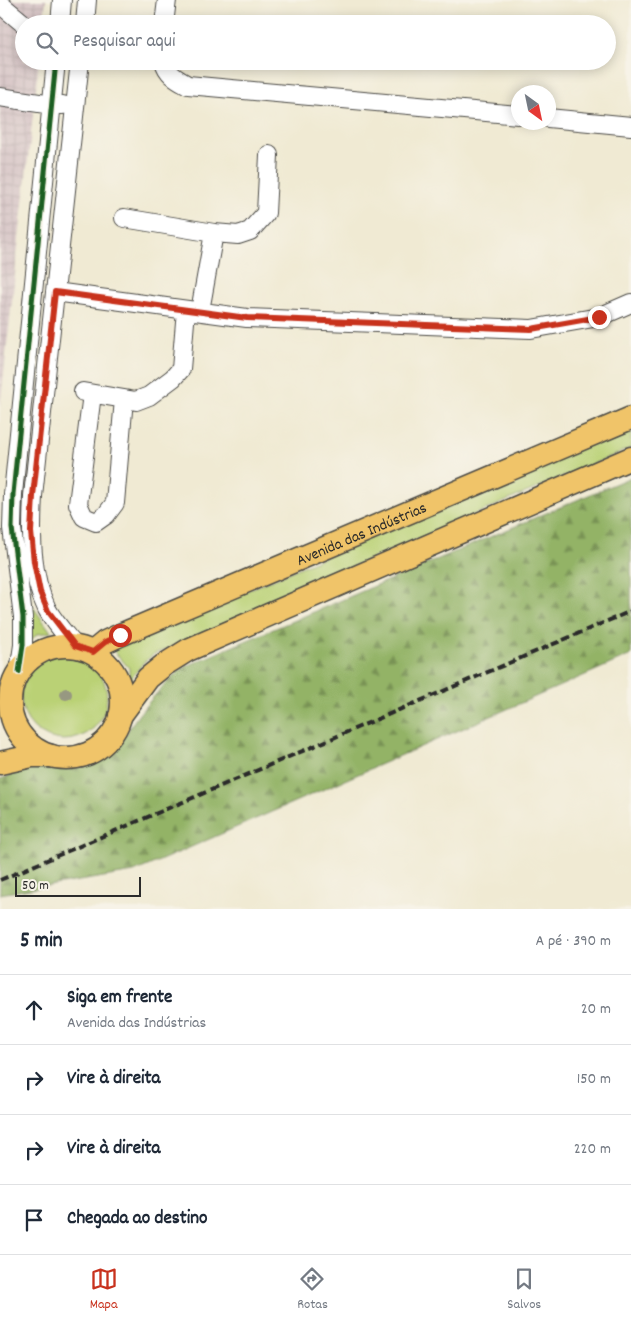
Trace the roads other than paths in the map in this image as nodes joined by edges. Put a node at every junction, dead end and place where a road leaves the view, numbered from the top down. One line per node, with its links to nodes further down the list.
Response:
1 (62, 0): 5 (street)
2 (87, 0): 6 (street)
3 (167, 0): 7 (street)
4 (0, 4): 8 (street)
5 (61, 15)
6 (85, 15)
7 (165, 15)
8 (15, 16)
9 (55, 70): 14 (street)
10 (79, 70): 13 (street)
11 (168, 70): 15 (street)
12 (0, 97): 14 (street)
13 (76, 104): 14 (street); 21 (street)
14 (52, 105): 24 (street)
15 (511, 114)
16 (556, 119): 17 (street)
17 (631, 126)
18 (269, 155): 20 (street)
19 (124, 218): 20 (street)
20 (214, 233): 23 (street)
21 (55, 292): 23 (street); 25 (street)
22 (631, 303): 23 (street)
23 (193, 311): 26 (street)
24 (30, 327): 25 (street); 30 (street)
25 (51, 330): 29 (street)
26 (124, 399): 26 (street)
27 (631, 418): 29 (main road, Avenida das Indústrias)
28 (631, 458): 32 (main road)
29 (84, 649): 30 (main road); 32 (main road)
30 (18, 674): 31 (main road); 33 (main road)
31 (0, 700)
32 (123, 722): 33 (main road)
33 (56, 761): 34 (main road)
34 (0, 763)

